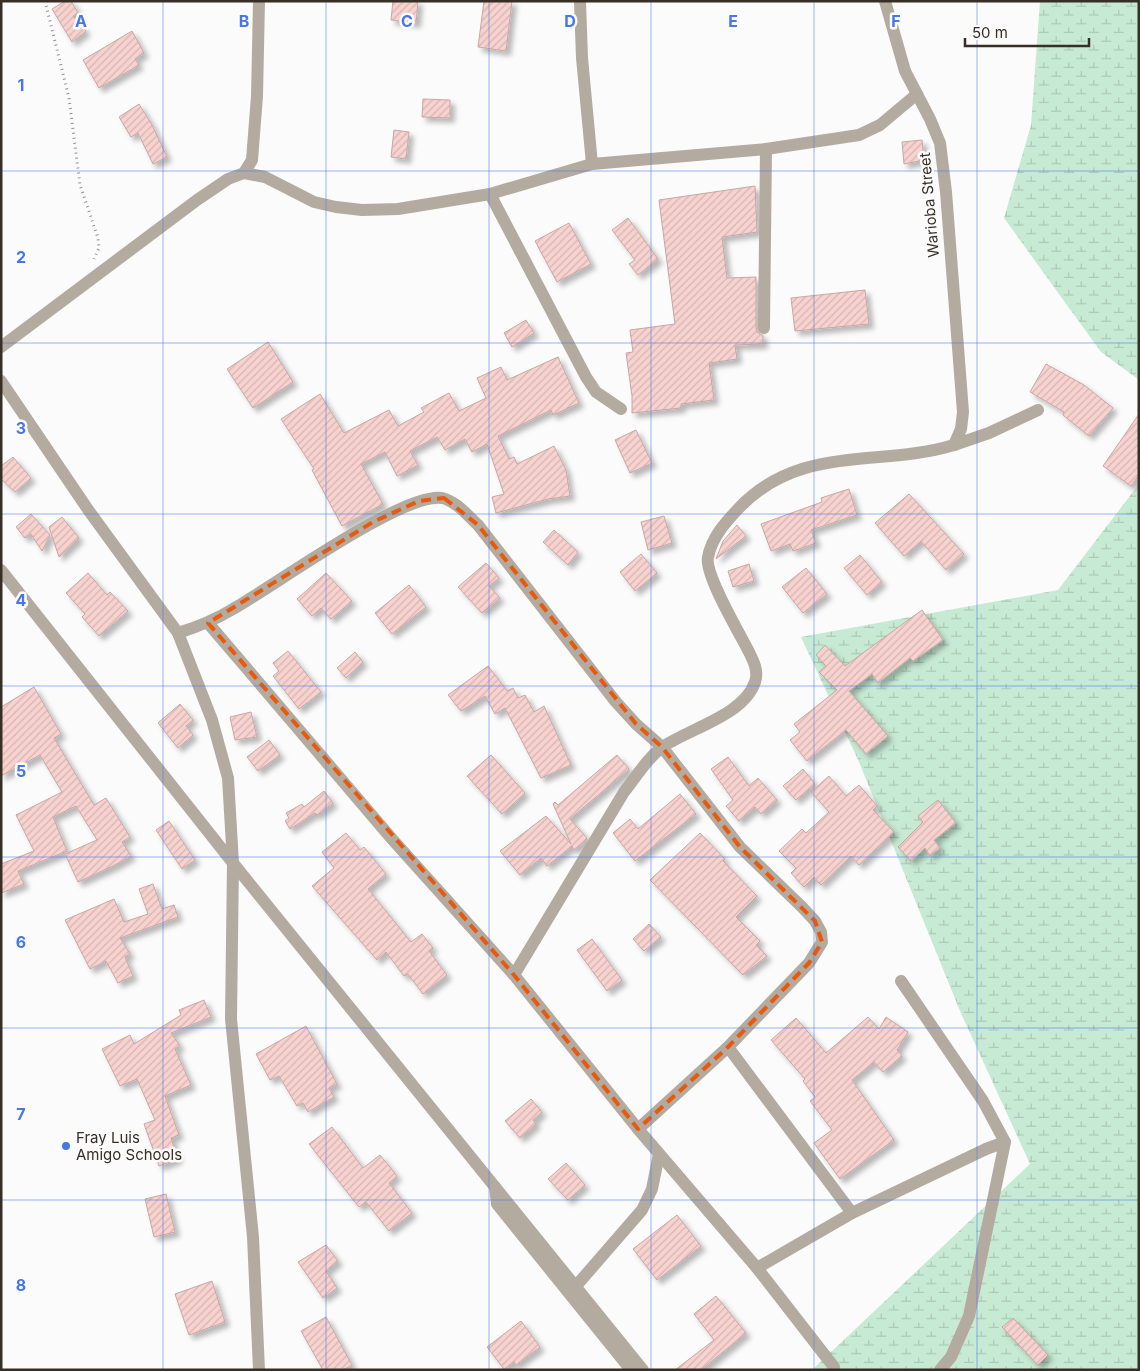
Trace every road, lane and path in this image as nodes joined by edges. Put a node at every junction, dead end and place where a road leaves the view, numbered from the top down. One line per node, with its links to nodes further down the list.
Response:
1 (45, 1): 10 (path)
2 (259, 1): 8 (street)
3 (885, 1): 5 (street, Warioba Street)
4 (580, 2): 7 (street)
5 (917, 94): 6 (street); 16 (street, Warioba Street)
6 (766, 148): 7 (street); 11 (street)
7 (592, 164): 9 (street)
8 (244, 173): 9 (street); 10 (street)
9 (490, 194): 14 (street)
10 (88, 281): 12 (street)
11 (764, 328)
12 (1, 347)
13 (1, 381): 19 (street)
14 (621, 410)
15 (1038, 410): 16 (street)
16 (954, 445): 20 (street)
17 (1, 570): 21 (street)
18 (208, 623): 19 (street); 20 (street); 22 (street)
19 (178, 633): 21 (street)
20 (662, 747): 22 (street); 24 (street)
21 (232, 863): 28 (street); 33 (street)
22 (514, 975): 25 (street)
23 (901, 981): 26 (street)
24 (728, 1047): 25 (street); 29 (street)
25 (638, 1129): 27 (street)
26 (1005, 1142): 29 (street); 36 (street)
27 (659, 1154): 30 (street); 31 (street)
28 (495, 1186): 31 (street); 34 (street)
29 (852, 1213): 30 (street)
30 (757, 1268): 32 (street)
31 (576, 1286): 35 (street)
32 (834, 1367)
33 (259, 1370)
34 (631, 1370)
35 (643, 1370)
36 (940, 1370)

